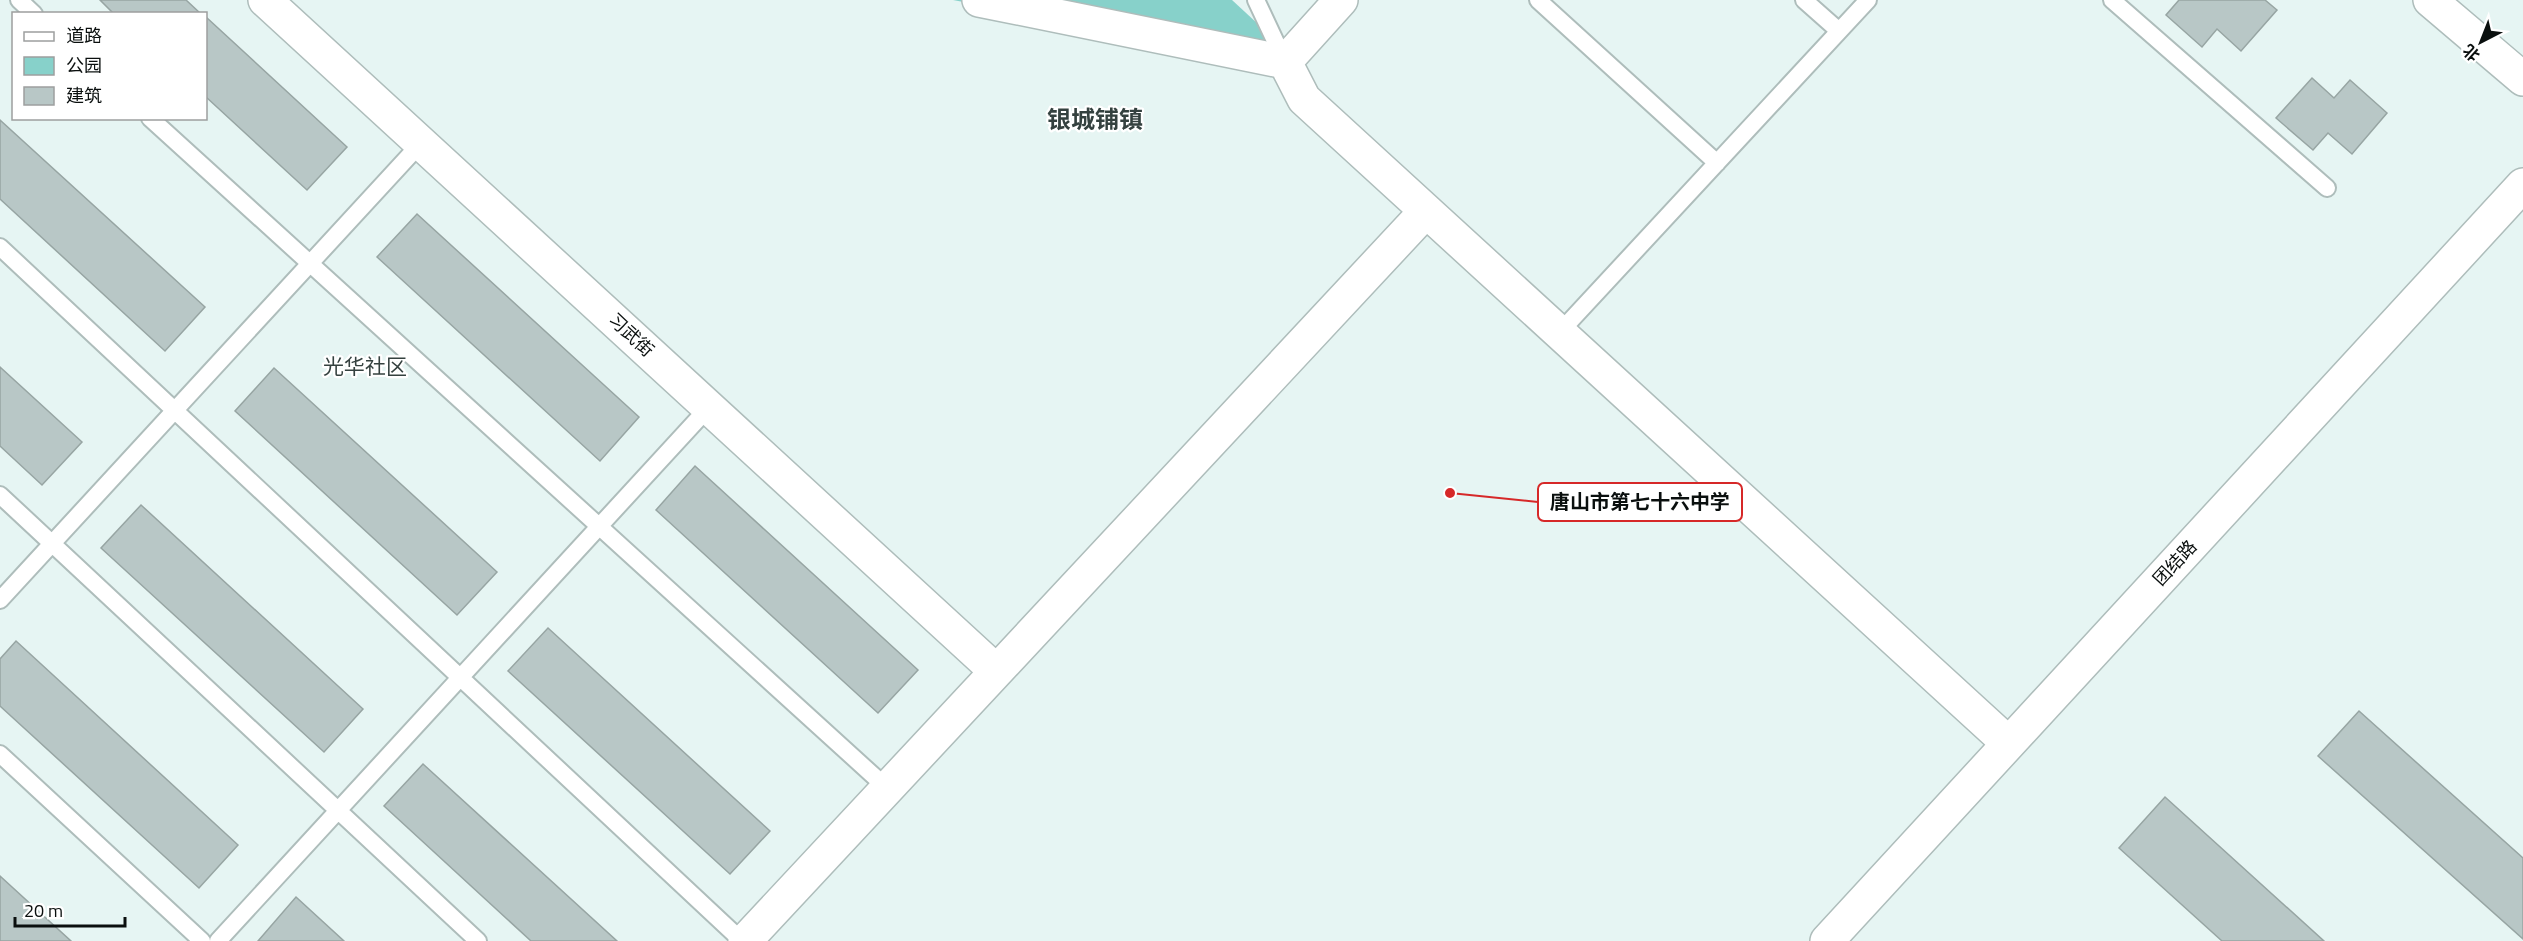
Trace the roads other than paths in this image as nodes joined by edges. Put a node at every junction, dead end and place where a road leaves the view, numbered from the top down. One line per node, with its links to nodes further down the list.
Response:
1 (20, 0): 11 (lane)
2 (265, 0): 16 (street, 习武街)
3 (980, 0): 13 (street)
4 (1256, 0): 13 (lane)
5 (1341, 0): 13 (street)
6 (1538, 0): 17 (lane)
7 (1804, 0): 12 (lane)
8 (1868, 0): 12 (lane)
9 (2112, 0): 19 (lane)
10 (2430, 0): 14 (street)
11 (32, 12)
12 (1839, 31): 17 (lane)
13 (1285, 62): 20 (street)
14 (2523, 79)
15 (152, 120): 22 (lane)
16 (421, 143): 22 (lane); 24 (street, 习武街)
17 (1717, 163): 23 (lane)
18 (2523, 185): 32 (street, 团结路)
19 (2327, 188)
20 (1426, 211): 23 (street); 30 (street)
21 (0, 247): 25 (lane)
22 (310, 264): 25 (lane); 27 (lane)
23 (1559, 333): 32 (street)
24 (709, 407): 27 (lane); 30 (street, 习武街)
25 (175, 411): 28 (lane); 31 (lane)
26 (0, 495): 28 (lane)
27 (599, 526): 31 (lane); 34 (lane)
28 (52, 544): 29 (lane); 35 (lane)
29 (0, 600)
30 (996, 671): 34 (street)
31 (460, 678): 35 (lane); 39 (lane)
32 (2008, 743): 40 (street, 团结路)
33 (0, 754): 36 (lane)
34 (887, 788): 39 (street)
35 (338, 811): 37 (lane); 38 (lane)
36 (202, 941)
37 (218, 941)
38 (477, 941)
39 (743, 941)
40 (1827, 941)

